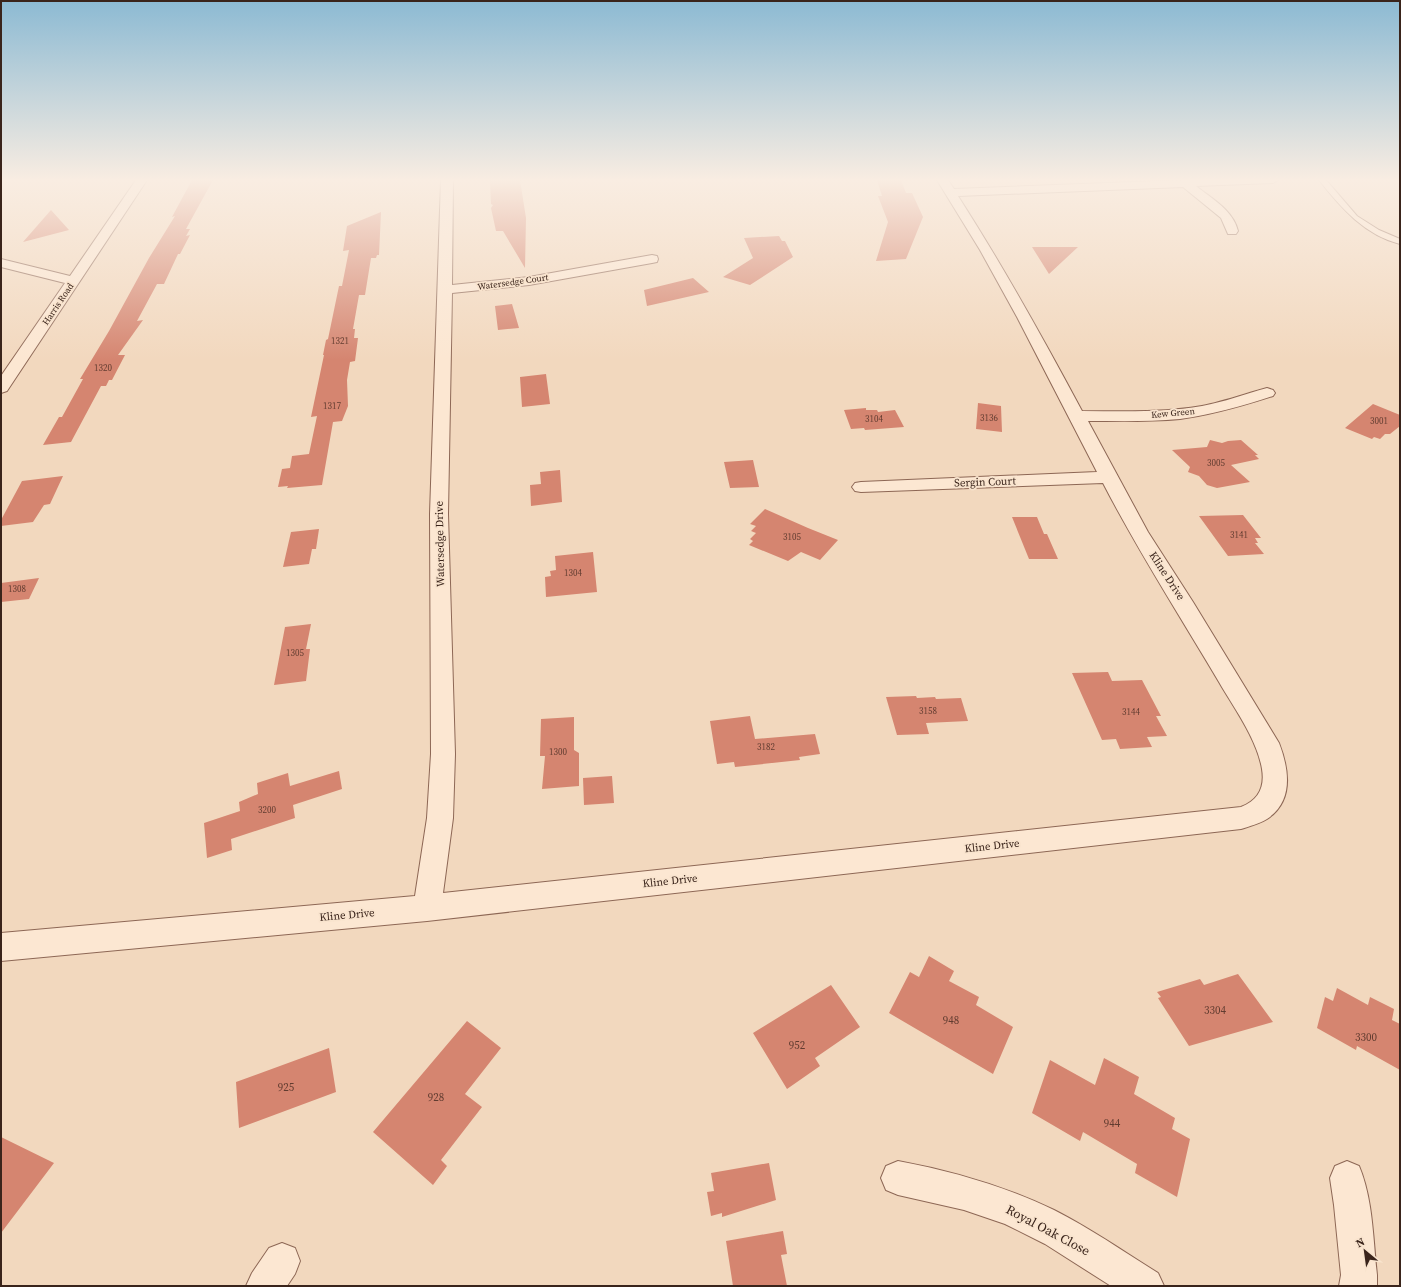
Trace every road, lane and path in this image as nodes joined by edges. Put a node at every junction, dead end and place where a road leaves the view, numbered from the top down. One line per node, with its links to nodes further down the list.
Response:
1 (102, 240): 6 (street, Harris Road)
2 (446, 240): 7 (street, Watersedge Drive)
3 (980, 240): 10 (street, Kline Drive)
4 (652, 259): 7 (street, Watersedge Court)
5 (2, 264): 6 (street)
6 (74, 281): 8 (street, Harris Road)
7 (445, 290): 13 (street, Watersedge Drive)
8 (1, 388)
9 (1267, 393): 10 (street, Kew Green)
10 (1077, 416): 11 (street, Kline Drive)
11 (1108, 477): 12 (street, Sergin Court); 13 (street, Kline Drive)
12 (861, 487)
13 (427, 908): 14 (street, Kline Drive)
14 (1, 947)
15 (898, 1178): 17 (street, Royal Oak Close)
16 (1346, 1178): 18 (street)
17 (1145, 1286)
18 (1358, 1286)

